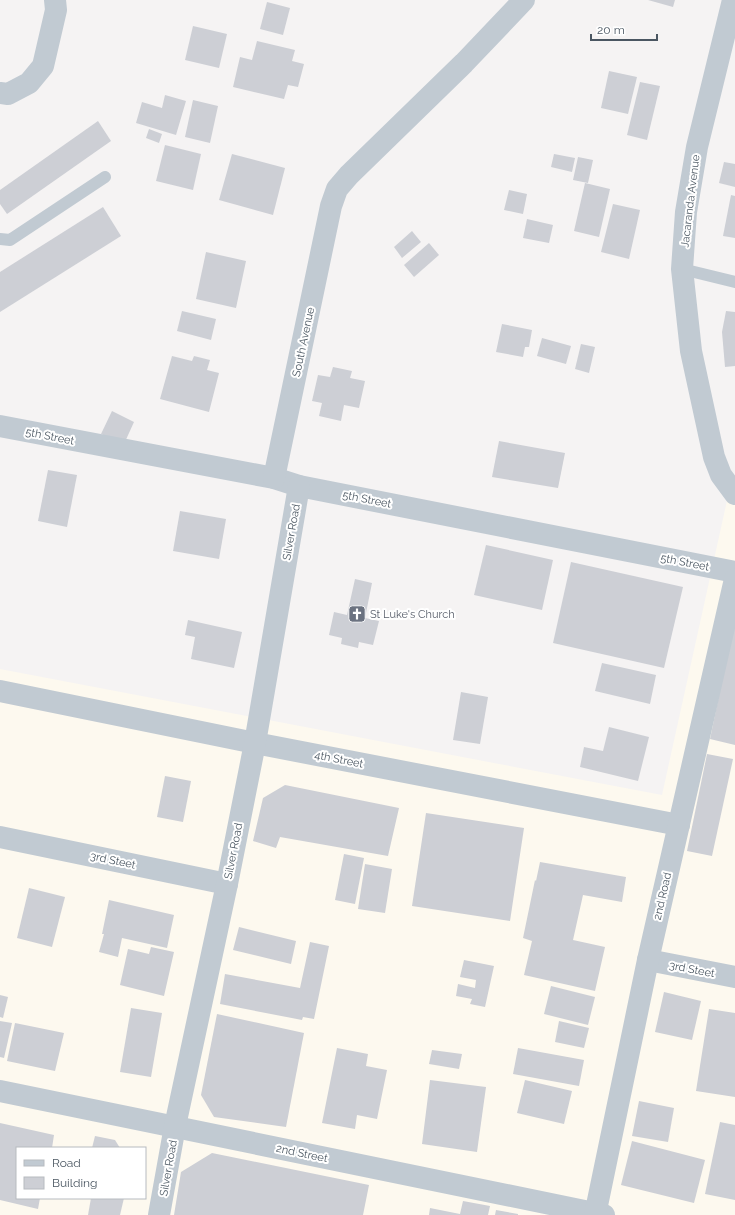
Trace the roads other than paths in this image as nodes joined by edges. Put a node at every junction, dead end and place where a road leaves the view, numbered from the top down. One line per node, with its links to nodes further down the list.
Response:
1 (55, 0): 4 (street)
2 (524, 0): 10 (street, South Avenue)
3 (733, 0): 7 (street, Jacaranda Avenue)
4 (0, 93)
5 (105, 177): 6 (lane)
6 (0, 239)
7 (682, 269): 8 (lane); 12 (street, Jacaranda Avenue)
8 (735, 282)
9 (0, 426): 10 (street, 5th Street)
10 (274, 478): 11 (street, 5th Street)
11 (299, 486): 13 (street, 5th Street); 16 (street, Silver Road)
12 (735, 494)
13 (735, 572)
14 (735, 579): 17 (street, 2nd Road)
15 (0, 692): 16 (street, 4th Street)
16 (255, 743): 17 (street, 4th Street); 19 (street, Silver Road)
17 (679, 825): 20 (street, 2nd Road)
18 (0, 837): 19 (street, 3rd Steet)
19 (227, 884): 23 (street, Silver Road)
20 (648, 960): 21 (street, 3rd Steet); 24 (street, 2nd Road)
21 (735, 977)
22 (0, 1091): 23 (street, 2nd Street)
23 (175, 1126): 24 (street, 2nd Street); 25 (street, Silver Road)
24 (598, 1214)
25 (160, 1215)

